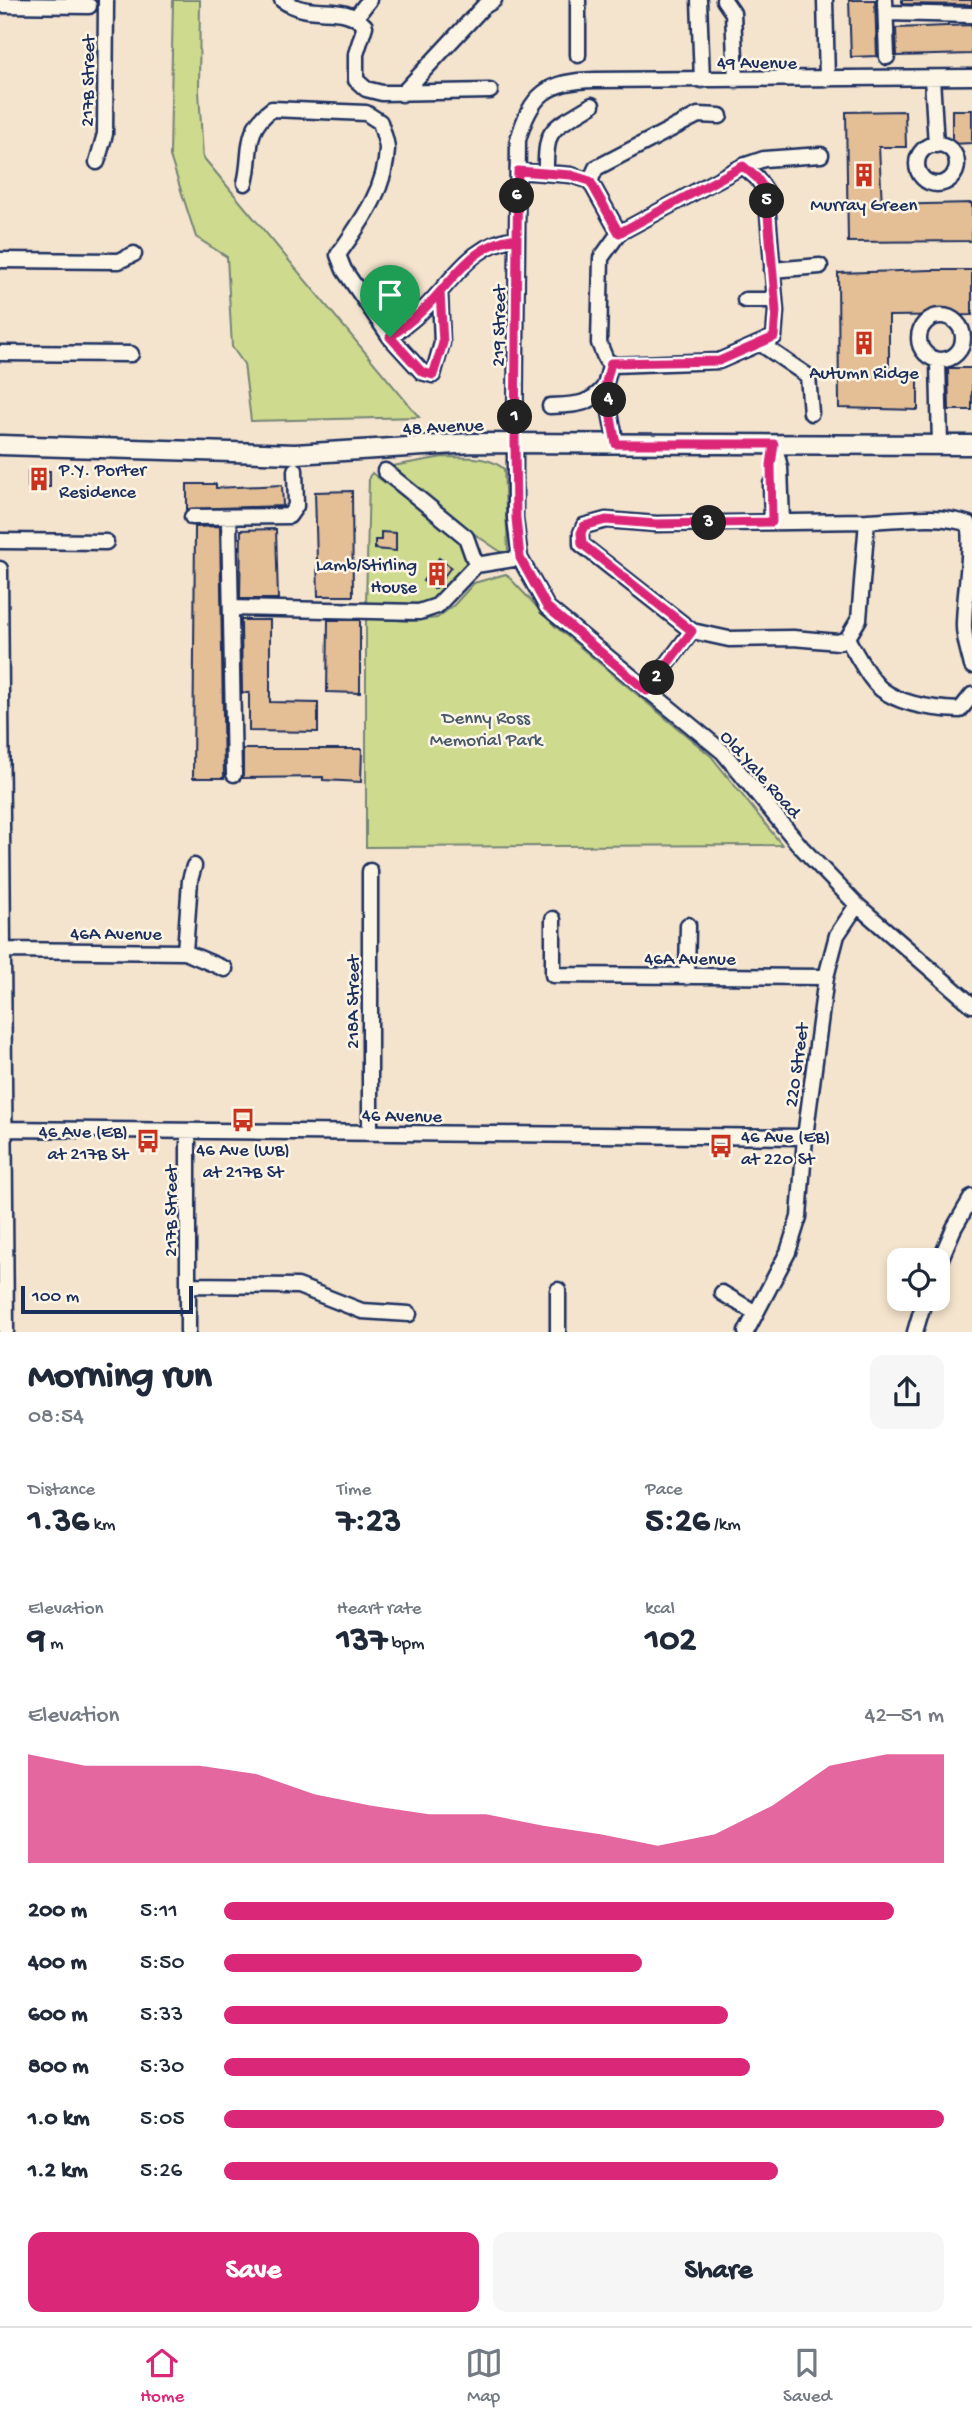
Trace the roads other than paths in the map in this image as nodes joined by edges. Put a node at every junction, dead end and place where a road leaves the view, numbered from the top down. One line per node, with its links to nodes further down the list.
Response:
1 (106, 0): 28 (street, 217B Street)
2 (282, 0): 13 (street)
3 (369, 0): 13 (street)
4 (494, 0): 23 (street)
5 (578, 0): 14 (street)
6 (699, 0): 19 (street)
7 (724, 0): 20 (street)
8 (825, 0): 18 (street)
9 (0, 5): 10 (street)
10 (89, 6)
11 (885, 7): 12 (street); 15 (street)
12 (972, 15)
13 (357, 16): 23 (street)
14 (578, 55)
15 (887, 57)
16 (972, 77): 17 (street, 49 Avenue)
17 (932, 78): 18 (street, 49 Avenue); 26 (street)
18 (827, 79): 20 (street, 49 Avenue)
19 (702, 80): 20 (street, 49 Avenue); 22 (street, 49 Avenue)
20 (736, 80)
21 (491, 91): 23 (street)
22 (545, 91): 30 (street, 219 Street)
23 (402, 94)
24 (592, 105): 31 (street)
25 (720, 116): 32 (street)
26 (936, 145)
27 (821, 155): 29 (street)
28 (97, 162)
29 (743, 166): 34 (street); 39 (street)
30 (518, 171): 31 (street); 35 (street, 219 Street)
31 (546, 173): 32 (street)
32 (590, 181): 34 (street)
33 (245, 183): 43 (street)
34 (619, 233): 48 (street)
35 (517, 238): 40 (street); 52 (street, 219 Street)
36 (134, 254): 37 (street)
37 (0, 260)
38 (820, 267): 39 (street)
39 (772, 270): 42 (street)
40 (440, 292): 43 (street); 43 (street)
41 (745, 300): 42 (street)
42 (775, 300): 44 (street)
43 (390, 337)
44 (761, 344): 48 (street); 51 (street)
45 (0, 353): 46 (street)
46 (131, 354)
47 (939, 362): 55 (street)
48 (611, 363): 49 (street)
49 (605, 386): 50 (street); 53 (street)
50 (550, 406)
51 (811, 413)
52 (515, 443): 53 (main road, 48 Avenue); 56 (main road, 48 Avenue); 66 (street, Old Yale Road)
53 (616, 444): 54 (main road, 48 Avenue)
54 (774, 444): 55 (main road, 48 Avenue); 63 (street)
55 (940, 444): 57 (main road, 48 Avenue)
56 (0, 445)
57 (972, 445)
58 (295, 470): 61 (street)
59 (385, 471): 67 (street)
60 (192, 517): 61 (street)
61 (229, 518): 69 (street)
62 (867, 521): 63 (street); 71 (street); 72 (street)
63 (777, 522): 70 (street)
64 (0, 541): 65 (street)
65 (106, 542)
66 (520, 558): 67 (street); 73 (street, Old Yale Road)
67 (476, 565): 69 (street)
68 (0, 569): 75 (street)
69 (231, 608): 76 (street)
70 (692, 631): 71 (street); 73 (street)
71 (847, 639): 74 (street)
72 (972, 666)
73 (647, 691): 80 (street, Old Yale Road)
74 (972, 695)
75 (1, 704): 77 (street)
76 (234, 774)
77 (2, 854): 83 (street)
78 (194, 866): 84 (street)
79 (370, 871): 91 (street, 218A Street)
80 (858, 905): 87 (street, 220 Street); 88 (street, Old Yale Road)
81 (553, 919): 86 (street, 46A Avenue)
82 (688, 925): 86 (street)
83 (4, 950): 84 (street, 46A Avenue); 89 (street)
84 (185, 952): 85 (street, 46A Avenue)
85 (225, 969)
86 (687, 977): 87 (street, 46A Avenue)
87 (826, 977): 92 (street, 220 Street)
88 (972, 1005)
89 (2, 1129): 90 (street, 46 Avenue); 101 (street)
90 (188, 1131): 91 (street, 46 Avenue); 95 (street, 217B Street)
91 (370, 1133): 92 (street, 46 Avenue)
92 (804, 1137): 99 (street, 220 Street)
93 (972, 1197): 94 (street)
94 (945, 1248)
95 (188, 1285): 100 (street); 102 (street, 217B Street)
96 (558, 1290): 103 (street)
97 (722, 1293): 99 (street)
98 (921, 1311): 105 (street)
99 (756, 1313): 104 (street, 220 Street)
100 (409, 1314)
101 (6, 1332)
102 (188, 1332)
103 (558, 1332)
104 (746, 1332)
105 (915, 1332)

